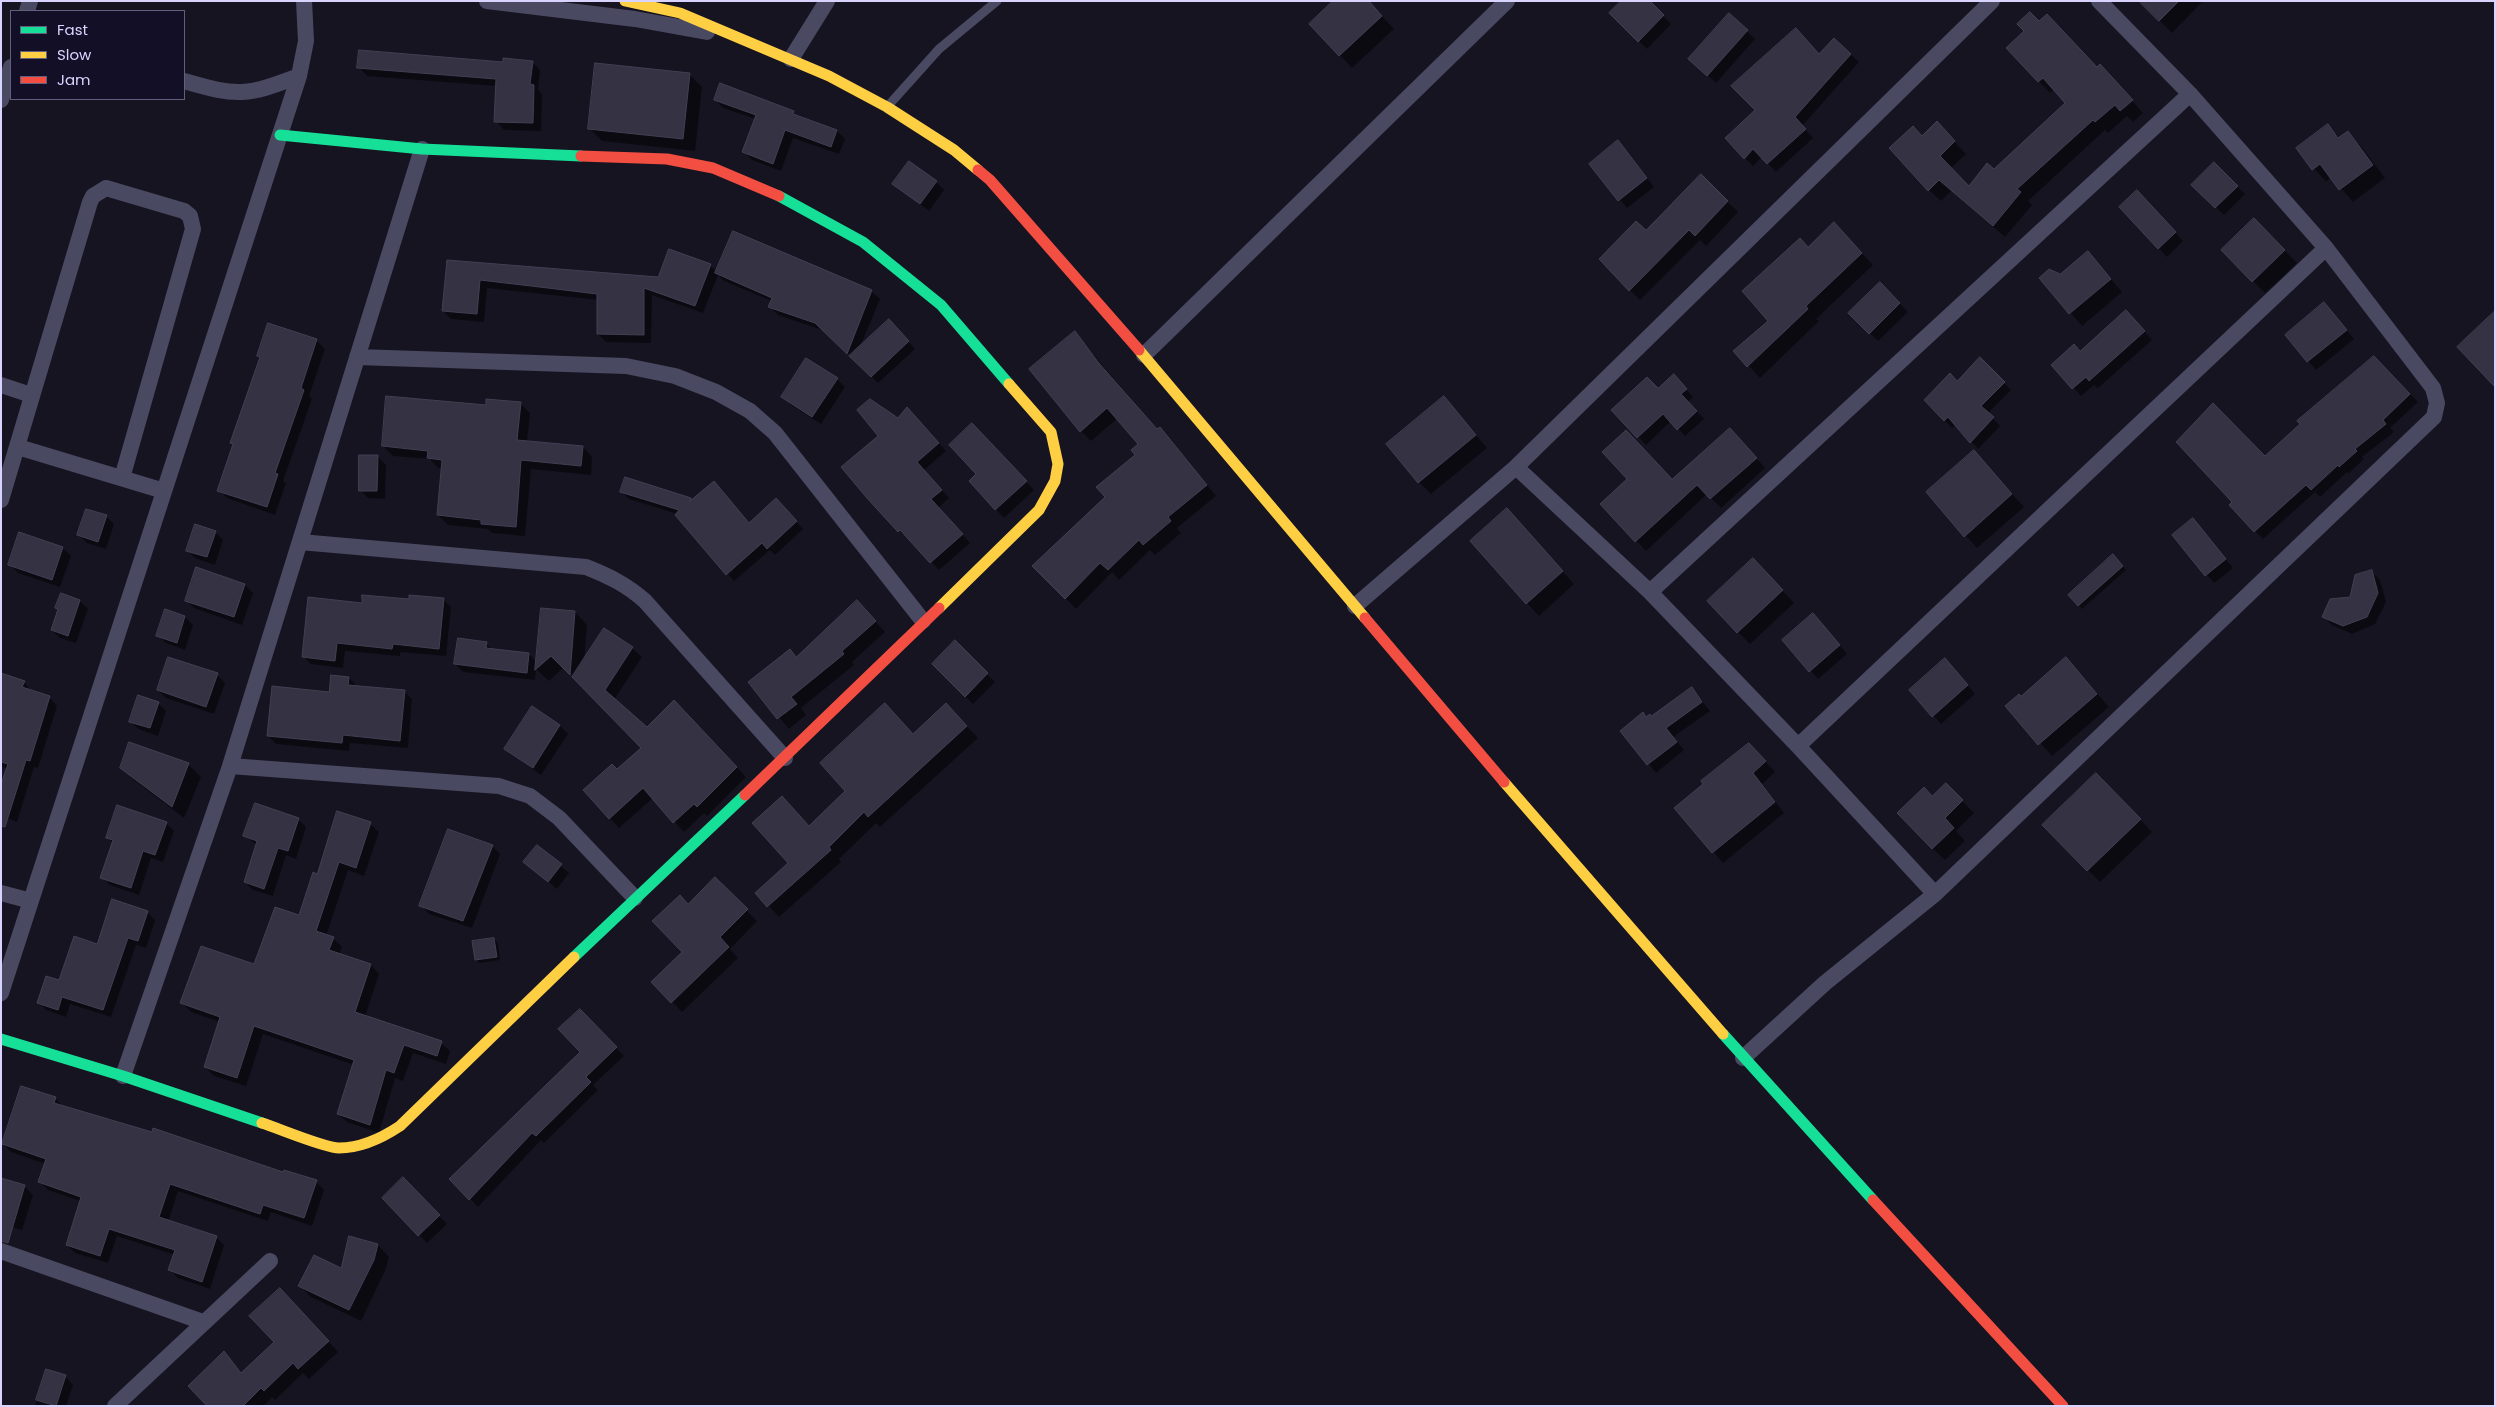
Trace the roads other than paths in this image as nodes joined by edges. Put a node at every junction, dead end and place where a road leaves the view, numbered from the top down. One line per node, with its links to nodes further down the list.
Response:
1 (304, 1): 12 (street)
2 (487, 1): 9 (street)
3 (624, 1): 9 (street)
4 (827, 1): 10 (street)
5 (996, 1): 16 (lane)
6 (1507, 1): 20 (street)
7 (1992, 1): 25 (street)
8 (2099, 1): 14 (street)
9 (732, 35): 10 (street)
10 (791, 59): 16 (street)
11 (10, 70): 15 (street)
12 (299, 76): 13 (street); 17 (street)
13 (185, 81)
14 (2190, 94): 19 (street); 30 (street)
15 (1, 100)
16 (887, 107): 20 (street)
17 (280, 135): 18 (street); 27 (street)
18 (422, 149): 21 (street); 32 (street)
19 (2326, 248): 33 (street); 37 (street)
20 (1144, 356): 31 (street)
21 (357, 357): 29 (street); 32 (street)
22 (1, 385): 23 (street)
23 (31, 395): 24 (street); 26 (street)
24 (18, 447): 26 (street); 28 (street)
25 (1516, 467): 30 (street); 31 (street)
26 (122, 478): 27 (street)
27 (164, 492): 39 (street)
28 (1, 500)
29 (300, 542): 34 (street); 35 (street)
30 (1650, 592): 33 (street)
31 (1355, 606): 42 (street)
32 (923, 621): 34 (street)
33 (1798, 746): 37 (street)
34 (785, 758): 38 (street)
35 (230, 766): 38 (street); 43 (street)
36 (1, 893): 39 (street)
37 (1935, 894): 42 (street)
38 (635, 898): 43 (street)
39 (31, 901): 40 (street)
40 (1, 993)
41 (1, 1040): 43 (street)
42 (1743, 1058): 48 (street)
43 (123, 1076)
44 (1, 1251): 46 (street)
45 (270, 1261): 46 (street)
46 (203, 1322): 47 (street)
47 (115, 1406)
48 (2062, 1406)

